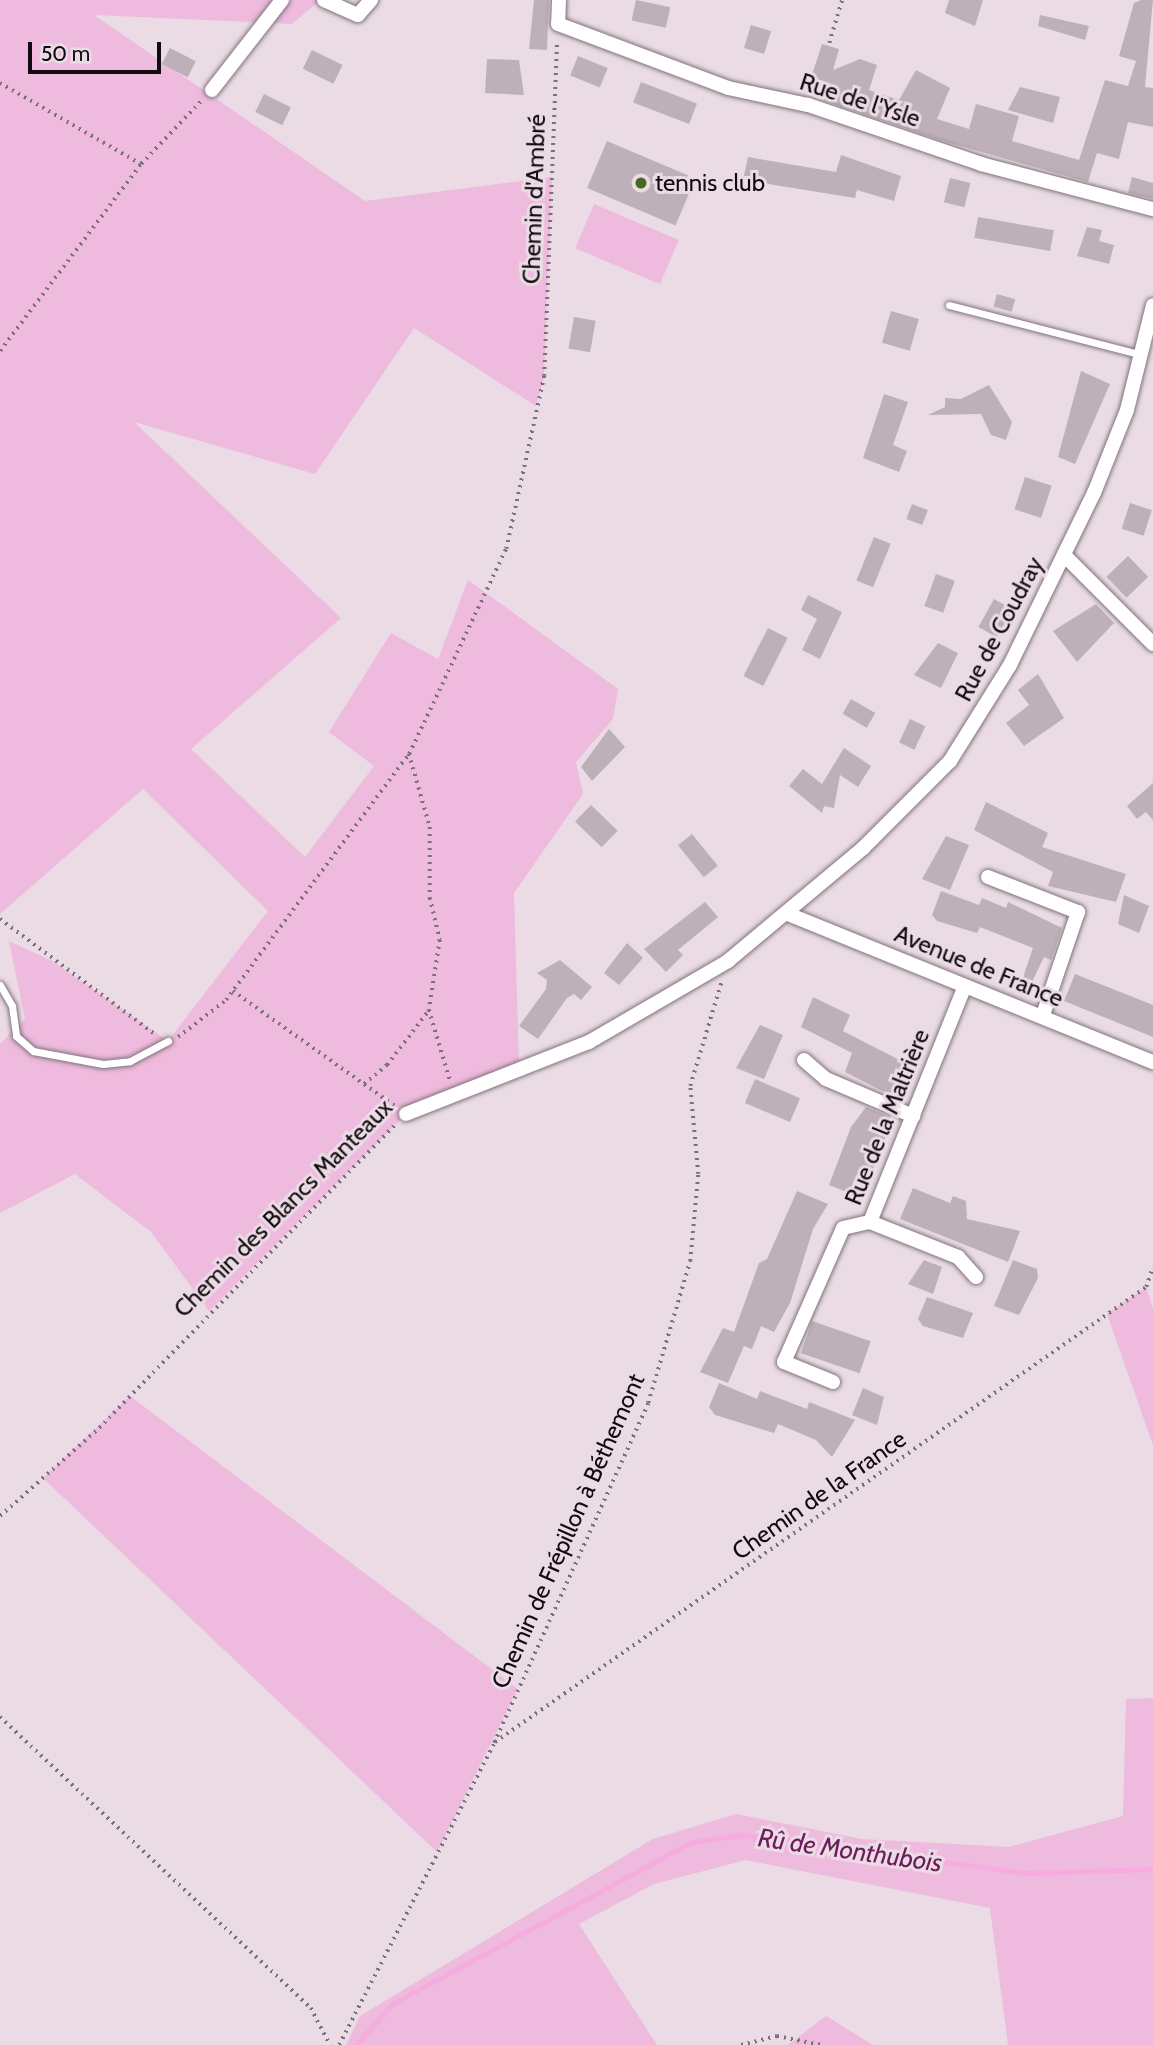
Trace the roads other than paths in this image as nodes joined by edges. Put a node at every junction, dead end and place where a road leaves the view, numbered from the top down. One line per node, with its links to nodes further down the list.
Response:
1 (282, 0): 5 (street)
2 (324, 0): 3 (street)
3 (371, 0)
4 (559, 0): 6 (street, Rue de l'Ysle)
5 (212, 90)
6 (1153, 209)
7 (949, 305): 9 (lane)
8 (1153, 305): 9 (street, Rue de Coudray)
9 (1143, 355): 10 (street, Rue de Coudray)
10 (1064, 555): 11 (street); 13 (street, Rue de Coudray)
11 (1153, 644)
12 (988, 877): 16 (street)
13 (788, 914): 15 (street, Avenue de France); 20 (street, Chemin des Blancs Manteaux)
14 (0, 985): 17 (lane)
15 (965, 986): 16 (street, Avenue de France); 21 (street, Rue de la Maltrière)
16 (1043, 1015): 19 (street, Avenue de France)
17 (168, 1041)
18 (804, 1060): 21 (street)
19 (1153, 1062)
20 (406, 1114)
21 (913, 1116): 22 (street, Rue de la Maltrière)
22 (870, 1222): 23 (street); 24 (street, Rue de la Maltrière)
23 (976, 1277)
24 (833, 1382)

